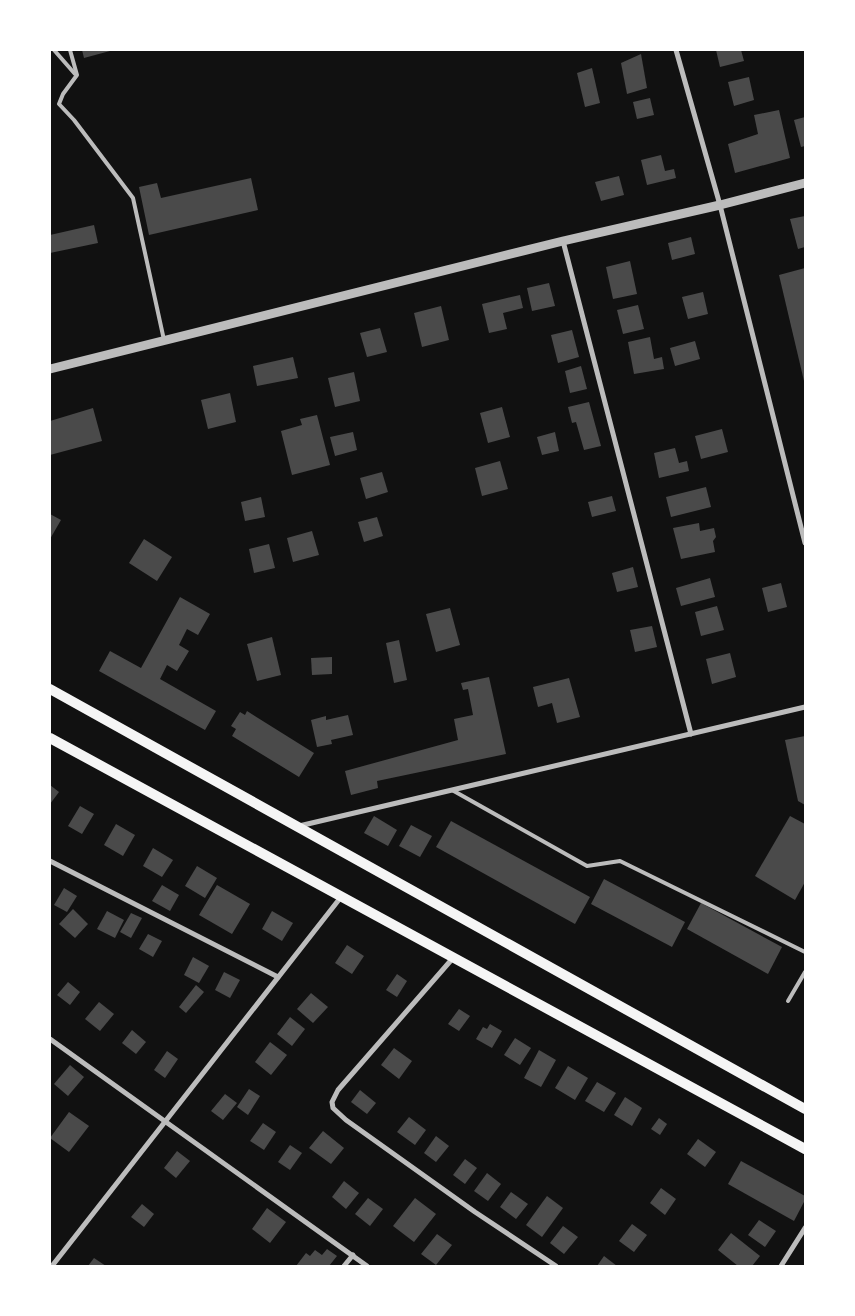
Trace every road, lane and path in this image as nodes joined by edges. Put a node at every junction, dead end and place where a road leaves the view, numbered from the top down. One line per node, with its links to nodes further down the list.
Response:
1 (54, 50): 4 (lane)
2 (70, 50): 4 (lane)
3 (676, 50): 6 (street)
4 (77, 75): 8 (lane)
5 (805, 183): 6 (street)
6 (720, 205): 7 (street); 10 (street)
7 (563, 241): 8 (street); 13 (street)
8 (164, 341): 9 (street)
9 (50, 369)
10 (805, 543)
11 (50, 689): 16 (main road)
12 (805, 707): 13 (street)
13 (691, 734): 15 (street)
14 (50, 738): 18 (main road)
15 (452, 790): 16 (street); 19 (lane)
16 (297, 826): 25 (main road)
17 (50, 861): 22 (street)
18 (341, 897): 20 (main road); 22 (street)
19 (805, 952)
20 (453, 958): 27 (main road); 33 (street)
21 (805, 972): 23 (lane)
22 (278, 977): 26 (street)
23 (788, 1001)
24 (50, 1039): 26 (street)
25 (805, 1109)
26 (164, 1122): 29 (street); 30 (street)
27 (805, 1149)
28 (805, 1228): 34 (street)
29 (352, 1255): 31 (street); 32 (street)
30 (52, 1263)
31 (344, 1266)
32 (367, 1266)
33 (556, 1266)
34 (781, 1266)

